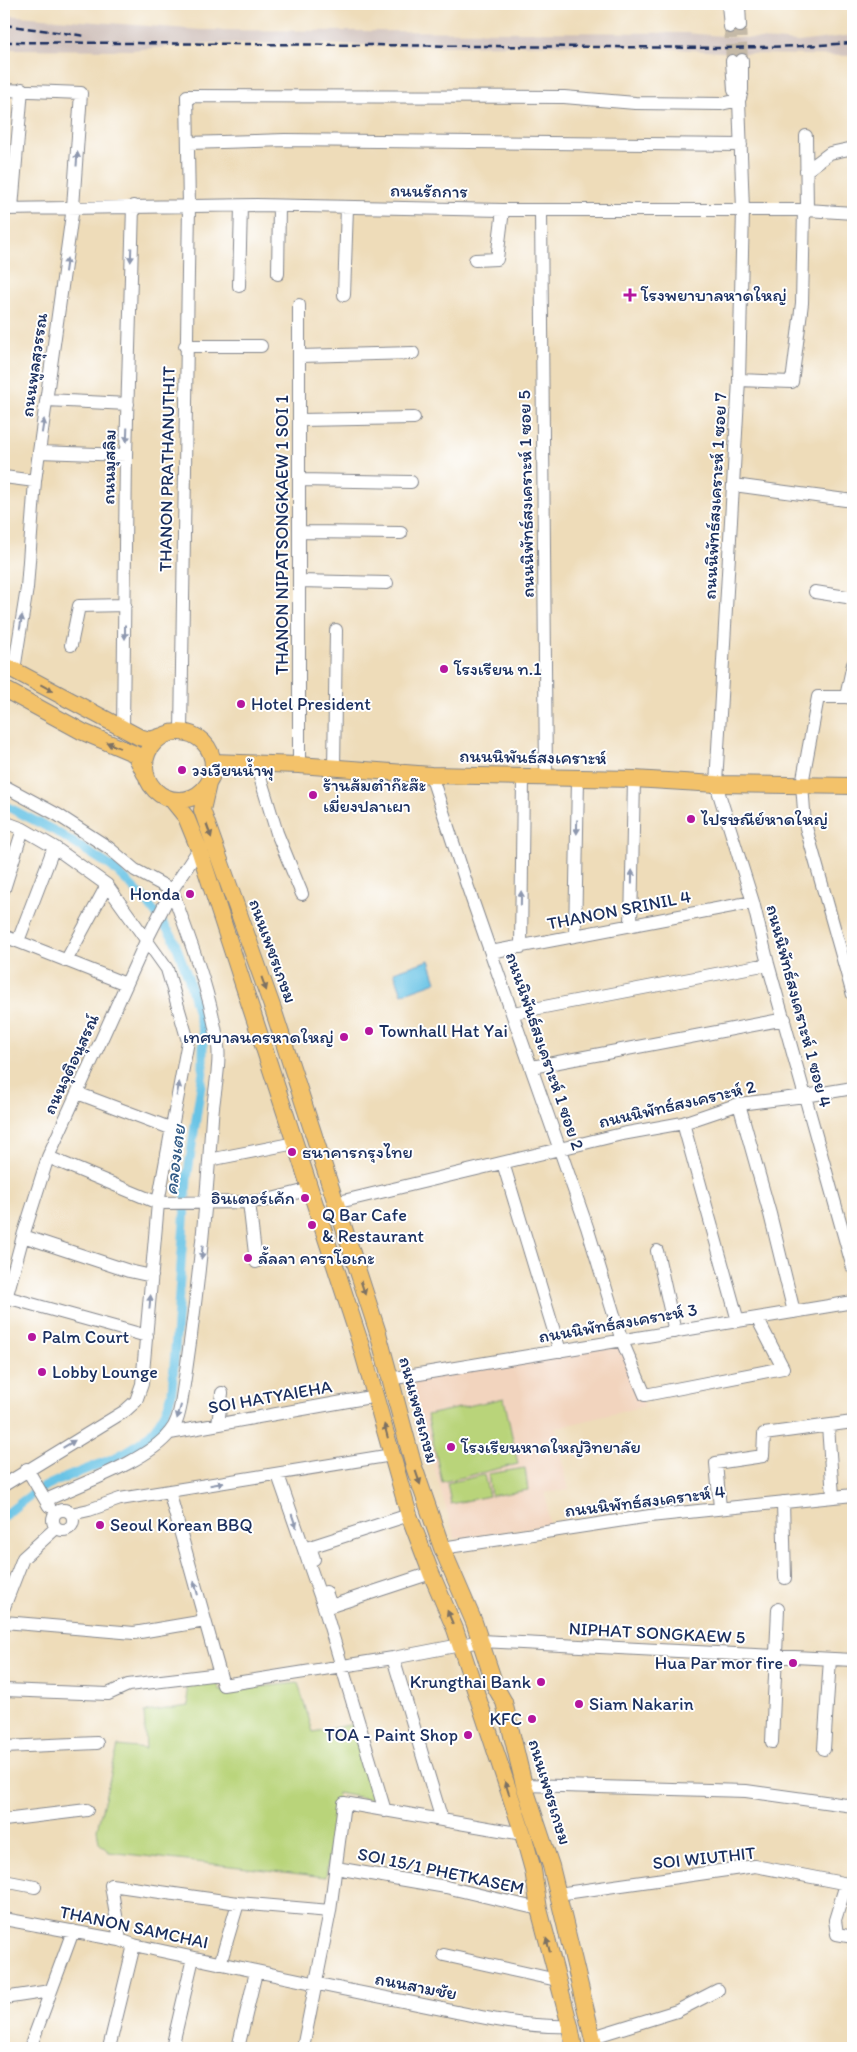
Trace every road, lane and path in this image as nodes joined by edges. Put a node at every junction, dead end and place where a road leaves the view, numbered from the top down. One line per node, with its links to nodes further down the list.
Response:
1 (728, 4): 2 (street)
2 (740, 4)
3 (737, 61): 6 (street, ถนนนิพัทธ์สงเคราะห์ 1 ซอย 7)
4 (22, 89): 5 (street); 17 (street); 18 (street, ถนนพูลสุวรรณ, one-way to 4)
5 (4, 90)
6 (739, 100): 8 (street, THANON PRATHANUTHIT); 9 (street, ถนนนิพัทธ์สงเคราะห์ 1 ซอย 7)
7 (806, 136): 11 (street)
8 (189, 142): 9 (street); 13 (street, THANON PRATHANUTHIT)
9 (741, 145): 21 (street, ถนนนิพัทธ์สงเคราะห์ 1 ซอย 7)
10 (850, 148): 11 (street)
11 (806, 171): 22 (street)
12 (133, 206): 13 (street, ถนนรัถการ); 18 (street, ถนนรัถการ); 35 (street, ถนนมุสลิม, one-way to 35)
13 (189, 206): 14 (street, ถนนรัถการ); 29 (street, THANON PRATHANUTHIT)
14 (241, 206): 15 (street, ถนนรัถการ); 26 (street)
15 (280, 206): 16 (street, ถนนรัถการ); 25 (street)
16 (347, 207): 19 (street, ถนนรัถการ); 27 (street)
17 (8, 208): 18 (street, ถนนรัถการ)
18 (73, 208): 34 (street, ถนนพูลสุวรรณ, one-way to 18)
19 (502, 210): 20 (street, ถนนรัถการ); 24 (street)
20 (541, 210): 21 (street, ถนนรัถการ); 69 (street, ถนนนิพัทธ์สงเคราะห์ 1 ซอย 5)
21 (743, 210): 22 (street, ถนนรัถการ); 33 (street, ถนนนิพัทธ์สงเคราะห์ 1 ซอย 7)
22 (806, 210): 23 (street, ถนนรัถการ); 33 (street)
23 (853, 213)
24 (475, 260)
25 (278, 274)
26 (239, 286)
27 (344, 295)
28 (299, 305): 32 (street, THANON NIPATSONGKAEW 1 SOI 1)
29 (185, 346): 30 (street); 60 (street, THANON PRATHANUTHIT)
30 (261, 346)
31 (413, 353): 32 (street)
32 (300, 356): 37 (street, THANON NIPATSONGKAEW 1 SOI 1)
33 (739, 380): 44 (street, ถนนนิพัทธ์สงเคราะห์ 1 ซอย 7)
34 (47, 400): 35 (street); 38 (street, ถนนพูลสุวรรณ, one-way to 34)
35 (128, 404): 39 (street, ถนนมุสลิม, one-way to 39)
36 (414, 418): 37 (street)
37 (300, 420): 41 (street, THANON NIPATSONGKAEW 1 SOI 1)
38 (39, 452): 39 (street); 42 (street, ถนนพูลสุวรรณ)
39 (126, 455): 52 (street, ถนนมุสลิม)
40 (4, 477): 42 (street)
41 (300, 480): 43 (street); 46 (street, THANON NIPATSONGKAEW 1 SOI 1)
42 (35, 481): 56 (street, ถนนพูลสุวรรณ, one-way to 42)
43 (411, 482)
44 (734, 485): 45 (street); 73 (street, ถนนนิพัทธ์สงเคราะห์ 1 ซอย 7)
45 (853, 501)
46 (300, 532): 47 (street); 48 (street, THANON NIPATSONGKAEW 1 SOI 1)
47 (401, 533)
48 (299, 581): 49 (street); 64 (street, THANON NIPATSONGKAEW 1 SOI 1)
49 (387, 583)
50 (815, 592): 51 (street)
51 (853, 598)
52 (125, 604): 54 (street); 59 (street, ถนนมุสลิม, one-way to 59)
53 (336, 630): 65 (street)
54 (72, 645)
55 (853, 664): 58 (street)
56 (9, 667): 59 (main road, one-way to 59)
57 (4, 689): 67 (main road, one-way to 57)
58 (849, 697): 74 (street)
59 (123, 728): 61 (main road)
60 (181, 732): 61 (main road); 62 (main road)
61 (163, 736): 67 (main road)
62 (213, 762): 63 (main road, ถนนนิพันธ์สงเคราะห์); 72 (main road)
63 (256, 764): 64 (main road, ถนนนิพันธ์สงเคราะห์); 85 (street)
64 (300, 765): 65 (main road, ถนนนิพันธ์สงเคราะห์)
65 (334, 768): 66 (main road, ถนนนิพันธ์สงเคราะห์)
66 (431, 775): 68 (main road, ถนนนิพันธ์สงเคราะห์); 93 (street, ถนนนิพันธ์สงเคราะห์ 1 ซอย 2)
67 (146, 776): 77 (main road)
68 (523, 778): 69 (main road, ถนนนิพันธ์สงเคราะห์); 92 (street, one-way to 68)
69 (546, 778): 70 (main road, ถนนนิพันธ์สงเคราะห์)
70 (578, 778): 71 (main road, ถนนนิพันธ์สงเคราะห์); 89 (street, one-way to 89)
71 (634, 779): 73 (main road, ถนนนิพันธ์สงเคราะห์); 87 (street, one-way to 71)
72 (208, 784): 77 (main road); 98 (main road, ถนนเพชรเกษม, one-way to 98)
73 (716, 784): 74 (main road, ถนนนิพันธ์สงเคราะห์); 86 (street, ถนนนิพัทธ์สงเคราะห์ 1 ซอย 4)
74 (802, 784): 76 (main road, ถนนนิพันธ์สงเคราะห์); 97 (street)
75 (4, 786): 84 (street)
76 (853, 786)
77 (173, 801): 81 (main road, ถนนเพชรเกษม)
78 (4, 822): 79 (street)
79 (23, 829): 80 (street); 83 (street)
80 (54, 847): 82 (street); 91 (street)
81 (199, 849): 84 (street, ถนนจุติอนุสรณ์); 100 (main road, ถนนเพชรเกษม)
82 (107, 885): 90 (street); 94 (street)
83 (4, 889)
84 (172, 890): 90 (street, ถนนจุติอนุสรณ์); 112 (street)
85 (302, 894)
86 (753, 902): 87 (street, THANON SRINIL 4); 95 (street, ถนนนิพัทธ์สงเคราะห์ 1 ซอย 4)
87 (631, 926): 89 (street, THANON SRINIL 4)
88 (4, 936): 91 (street)
89 (575, 936): 92 (street, THANON SRINIL 4)
90 (147, 939): 96 (street, ถนนจุติอนุสรณ์); 108 (street, one-way to 90)
91 (18, 942): 94 (street)
92 (520, 947): 93 (street, THANON SRINIL 4)
93 (491, 952): 99 (street, ถนนนิพันธ์สงเคราะห์ 1 ซอย 2)
94 (66, 961): 96 (street)
95 (768, 964): 99 (street); 101 (street, ถนนนิพัทธ์สงเคราะห์ 1 ซอย 4)
96 (126, 984): 104 (street, ถนนจุติอนุสรณ์)
97 (853, 995)
98 (273, 1008): 100 (main road); 118 (main road, ถนนเพชรเกษม)
99 (513, 1012): 102 (street, ถนนนิพันธ์สงเคราะห์ 1 ซอย 2)
100 (253, 1015): 109 (main road, ถนนเพชรเกษม)
101 (785, 1019): 102 (street); 105 (street, ถนนนิพัทธ์สงเคราะห์ 1 ซอย 4)
102 (532, 1067): 110 (street, ถนนนิพันธ์สงเคราะห์ 1 ซอย 2)
103 (853, 1088): 105 (street, ถนนนิพัทธ์สงเคราะห์ 2)
104 (77, 1093): 108 (street); 111 (street, ถนนจุติอนุสรณ์)
105 (805, 1096): 106 (street, ถนนนิพัทธ์สงเคราะห์ 2); 122 (street, ถนนนิพัทธ์สงเคราะห์ 1 ซอย 4)
106 (739, 1104): 107 (street, ถนนนิพัทธ์สงเคราะห์ 2); 126 (street)
107 (683, 1123): 110 (street, ถนนนิพัทธ์สงเคราะห์ 2); 128 (street)
108 (170, 1128): 116 (street)
109 (295, 1142): 112 (street); 114 (main road, ถนนเพชรเกษม)
110 (561, 1150): 113 (street, ถนนนิพัทธ์สงเคราะห์ 2); 133 (street, ถนนนิพันธ์สงเคราะห์ 1 ซอย 2)
111 (48, 1157): 116 (street); 119 (street, ถนนจุติอนุสรณ์)
112 (209, 1160): 117 (street)
113 (503, 1162): 118 (street, ถนนนิพัทธ์สงเคราะห์ 2); 134 (street)
114 (310, 1189): 115 (street); 132 (main road, ถนนเพชรเกษม)
115 (249, 1202): 117 (street); 121 (street)
116 (158, 1203): 117 (street); 123 (street)
117 (207, 1203): 141 (street, one-way to 141)
118 (335, 1203): 130 (main road, ถนนเพชรเกษม, one-way to 130)
119 (23, 1236): 123 (street); 124 (street, ถนนจุติอนุสรณ์)
120 (657, 1251): 129 (street)
121 (256, 1262)
122 (853, 1268)
123 (152, 1276): 131 (street, one-way to 123)
124 (5, 1302): 131 (street)
125 (853, 1302): 126 (street, ถนนนิพัทธ์สงเคราะห์ 3)
126 (794, 1312): 127 (street, ถนนนิพัทธ์สงเคราะห์ 3)
127 (757, 1318): 128 (street, ถนนนิพัทธ์สงเคราะห์ 3); 133 (street, ถนนนิพันธ์สงเคราะห์ 1 ซอย 2)
128 (738, 1321): 129 (street, ถนนนิพัทธ์สงเคราะห์ 3)
129 (675, 1332): 133 (street, ถนนนิพัทธ์สงเคราะห์ 3)
130 (378, 1333): 132 (main road); 135 (main road, ถนนเพชรเกษม)
131 (147, 1336): 143 (street, one-way to 131)
132 (359, 1339): 137 (main road, ถนนเพชรเกษม)
133 (622, 1341): 134 (street, ถนนนิพัทธ์สงเคราะห์ 3)
134 (560, 1351): 135 (street, ถนนนิพัทธ์สงเคราะห์ 3)
135 (390, 1379): 154 (main road, ถนนเพชรเกษม, one-way to 154)
136 (222, 1394): 139 (street)
137 (376, 1396): 139 (street, SOI HATYAIEHA); 142 (main road, ถนนเพชรเกษม, one-way to 137)
138 (853, 1422): 140 (street)
139 (218, 1424): 141 (street, SOI HATYAIEHA)
140 (828, 1426): 148 (street); 151 (street)
141 (170, 1433): 149 (street)
142 (392, 1455): 144 (street); 152 (main road, ถนนเพชรเกษม)
143 (29, 1472): 145 (street); 149 (street)
144 (278, 1475): 146 (street, one-way to 144); 167 (street, one-way to 167)
145 (4, 1484)
146 (169, 1491): 153 (street); 159 (street, one-way to 146)
147 (853, 1495): 148 (street, ถนนนิพัทธ์สงเคราะห์ 4)
148 (833, 1496): 150 (street, ถนนนิพัทธ์สงเคราะห์ 4)
149 (46, 1500): 153 (street)
150 (783, 1502): 151 (street, ถนนนิพัทธ์สงเคราะห์ 4); 156 (street)
151 (720, 1508): 154 (street, ถนนนิพัทธ์สงเคราะห์ 4)
152 (410, 1514): 155 (main road, ถนนเพชรเกษม); 155 (street)
153 (63, 1520): 157 (street)
154 (442, 1548): 161 (main road, ถนนเพชรเกษม)
155 (431, 1573): 162 (main road, ถนนเพชรเกษม, one-way to 155)
156 (785, 1578)
157 (4, 1607)
158 (778, 1609): 163 (street)
159 (205, 1621): 160 (street); 168 (street)
160 (4, 1622)
161 (481, 1641): 162 (street, NIPHAT SONGKAEW 5); 163 (street, NIPHAT SONGKAEW 5); 174 (main road, ถนนเพชรเกษม)
162 (460, 1645): 164 (street, NIPHAT SONGKAEW 5); 180 (main road, ถนนเพชรเกษม, one-way to 162)
163 (777, 1656): 165 (street, NIPHAT SONGKAEW 5); 170 (street)
164 (393, 1658): 167 (street, NIPHAT SONGKAEW 5); 179 (street)
165 (830, 1659): 166 (street, NIPHAT SONGKAEW 5); 173 (street)
166 (853, 1660)
167 (340, 1666): 168 (street, NIPHAT SONGKAEW 5); 177 (street)
168 (222, 1679): 169 (street, NIPHAT SONGKAEW 5)
169 (4, 1690)
170 (772, 1742)
171 (97, 1743): 172 (street)
172 (4, 1747)
173 (824, 1749)
174 (524, 1785): 175 (street); 185 (main road, ถนนเพชรเกษม)
175 (853, 1806)
176 (87, 1810): 178 (street)
177 (385, 1812): 179 (street); 181 (street)
178 (4, 1820)
179 (442, 1820): 180 (street)
180 (523, 1834): 187 (main road, ถนนเพชรเกษม)
181 (336, 1868): 187 (street, SOI 15/1 PHETKASEM); 188 (street)
182 (4, 1880): 184 (street)
183 (850, 1885): 185 (street, SOI WIUTHIT); 191 (street)
184 (35, 1887)
185 (558, 1894): 204 (main road, ถนนเพชรเกษม)
186 (238, 1903): 188 (street); 192 (street); 196 (street)
187 (539, 1909): 198 (main road, ถนนเพชรเกษม, one-way to 187)
188 (330, 1911): 199 (street)
189 (4, 1919): 190 (street, THANON SAMCHAI)
190 (73, 1931): 192 (street, THANON SAMCHAI); 201 (street)
191 (853, 1938)
192 (120, 1940): 193 (street, THANON SAMCHAI)
193 (134, 1945): 195 (street, THANON SAMCHAI); 206 (street)
194 (444, 1955): 198 (street)
195 (193, 1958): 196 (street, THANON SAMCHAI); 207 (street)
196 (220, 1964): 197 (street, THANON SAMCHAI)
197 (256, 1972): 199 (street, ถนนสามชัย); 208 (street)
198 (558, 1980): 203 (main road, ถนนเพชรเกษม)
199 (317, 1984): 203 (street, ถนนสามชัย); 209 (street)
200 (718, 1990): 204 (street)
201 (50, 1991): 202 (street); 205 (street)
202 (4, 1998)
203 (570, 2026): 204 (main road); 210 (main road, ถนนเพชรเกษม)
204 (592, 2036)
205 (30, 2048)
206 (109, 2048)
207 (172, 2048)
208 (238, 2048)
209 (303, 2048)
210 (574, 2048)

